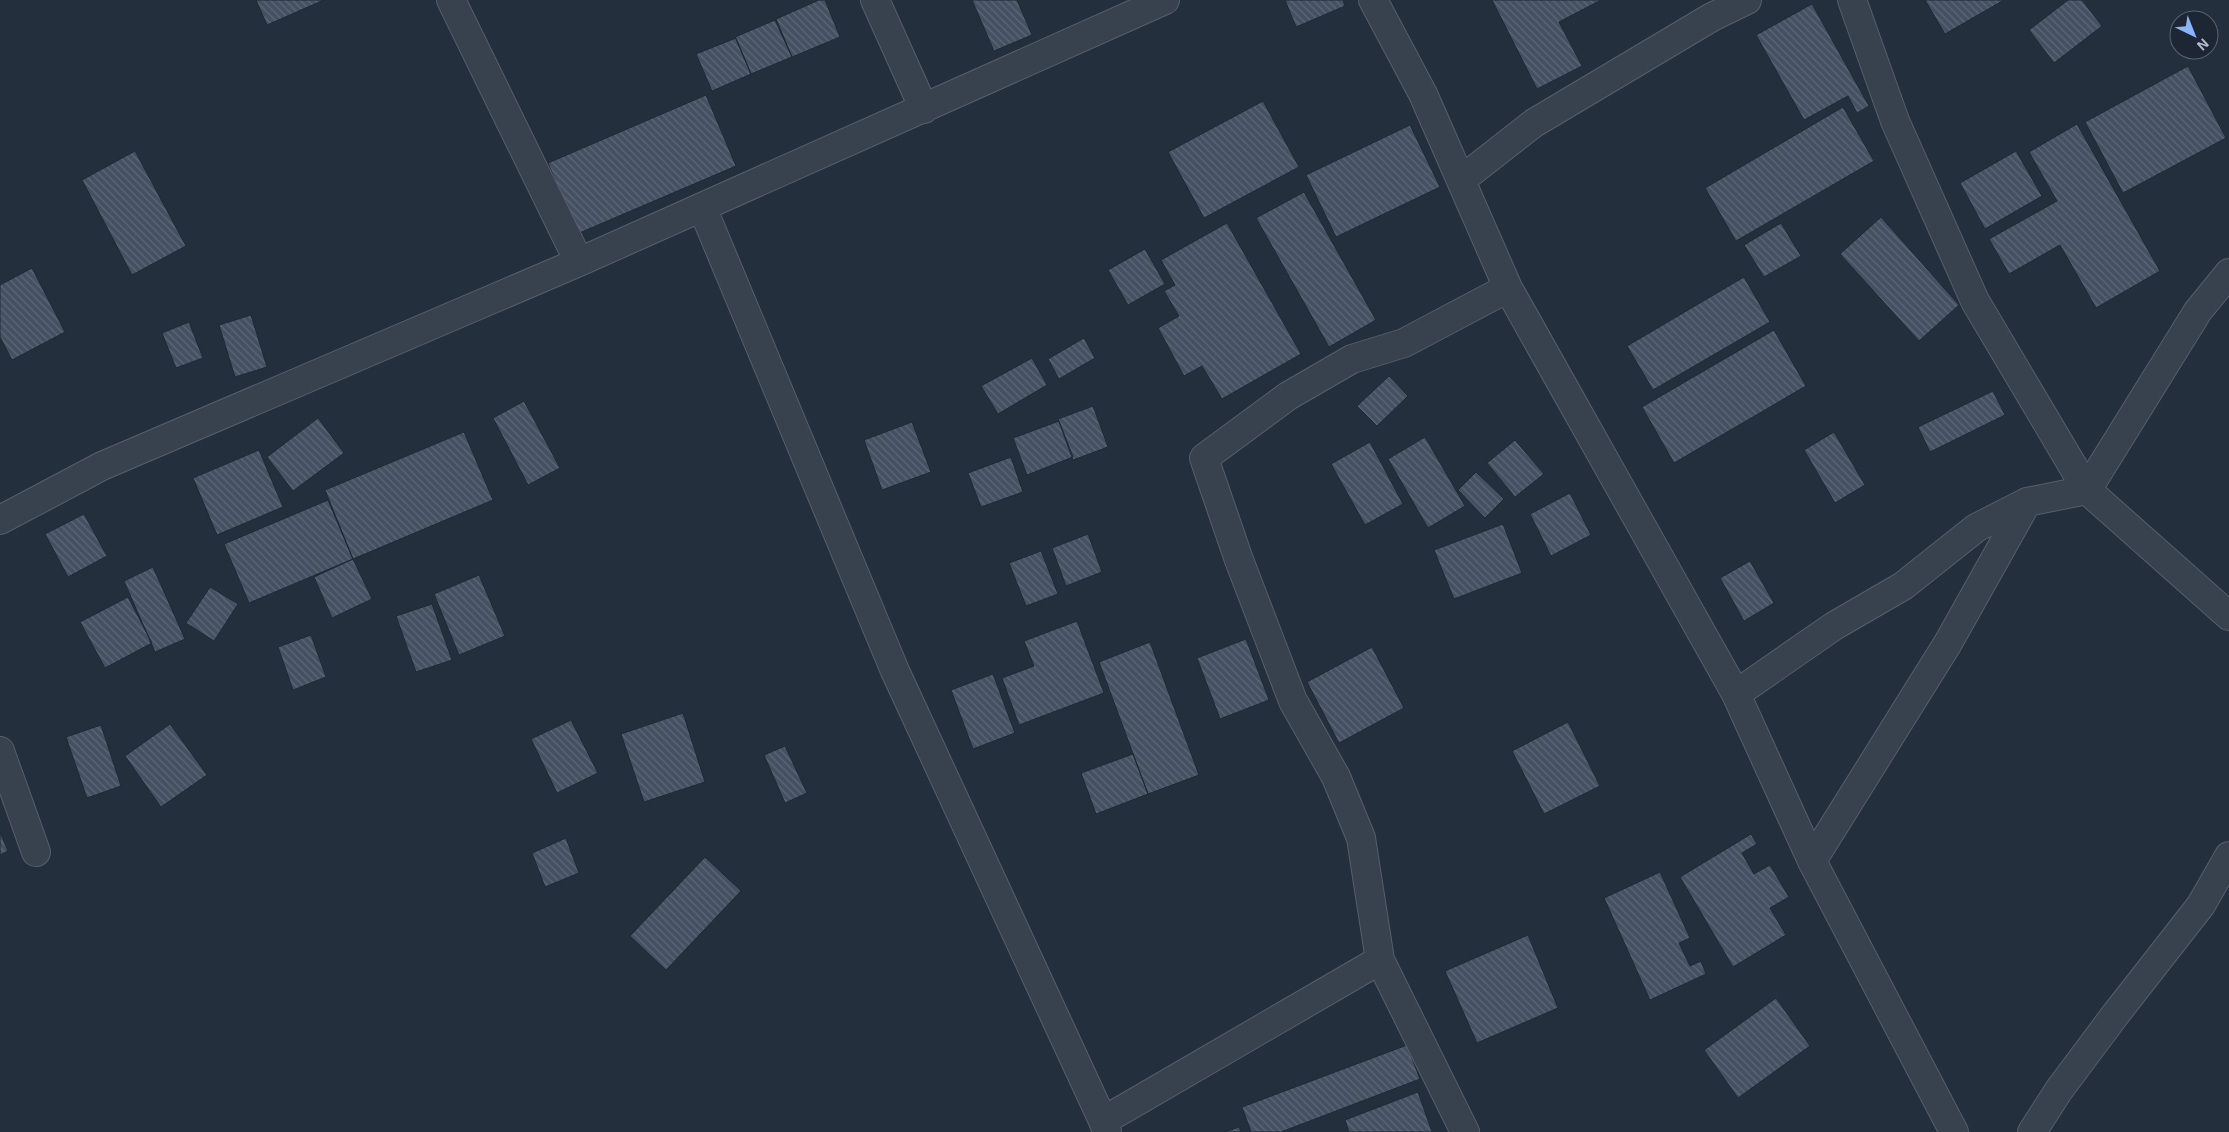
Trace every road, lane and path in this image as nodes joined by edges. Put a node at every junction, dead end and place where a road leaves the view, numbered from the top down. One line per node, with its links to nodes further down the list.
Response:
1 (451, 0): 10 (street)
2 (875, 0): 7 (street)
3 (1164, 0): 7 (street)
4 (1373, 0): 8 (street)
5 (1747, 0): 8 (street)
6 (1852, 0): 13 (street)
7 (924, 109): 9 (street)
8 (1461, 180): 12 (street)
9 (702, 207): 10 (street); 23 (street)
10 (579, 262): 15 (street)
11 (2229, 272): 13 (street)
12 (1508, 288): 17 (street); 22 (street)
13 (2086, 490): 14 (street); 16 (street)
14 (2027, 502): 17 (street); 21 (street)
15 (0, 520)
16 (2229, 616)
17 (1736, 694): 21 (street)
18 (0, 751): 19 (street)
19 (36, 852)
20 (2229, 856): 26 (street)
21 (1812, 861): 25 (street)
22 (1380, 960): 23 (street); 24 (street)
23 (1105, 1127)
24 (1465, 1132)
25 (1954, 1132)
26 (2032, 1132)

